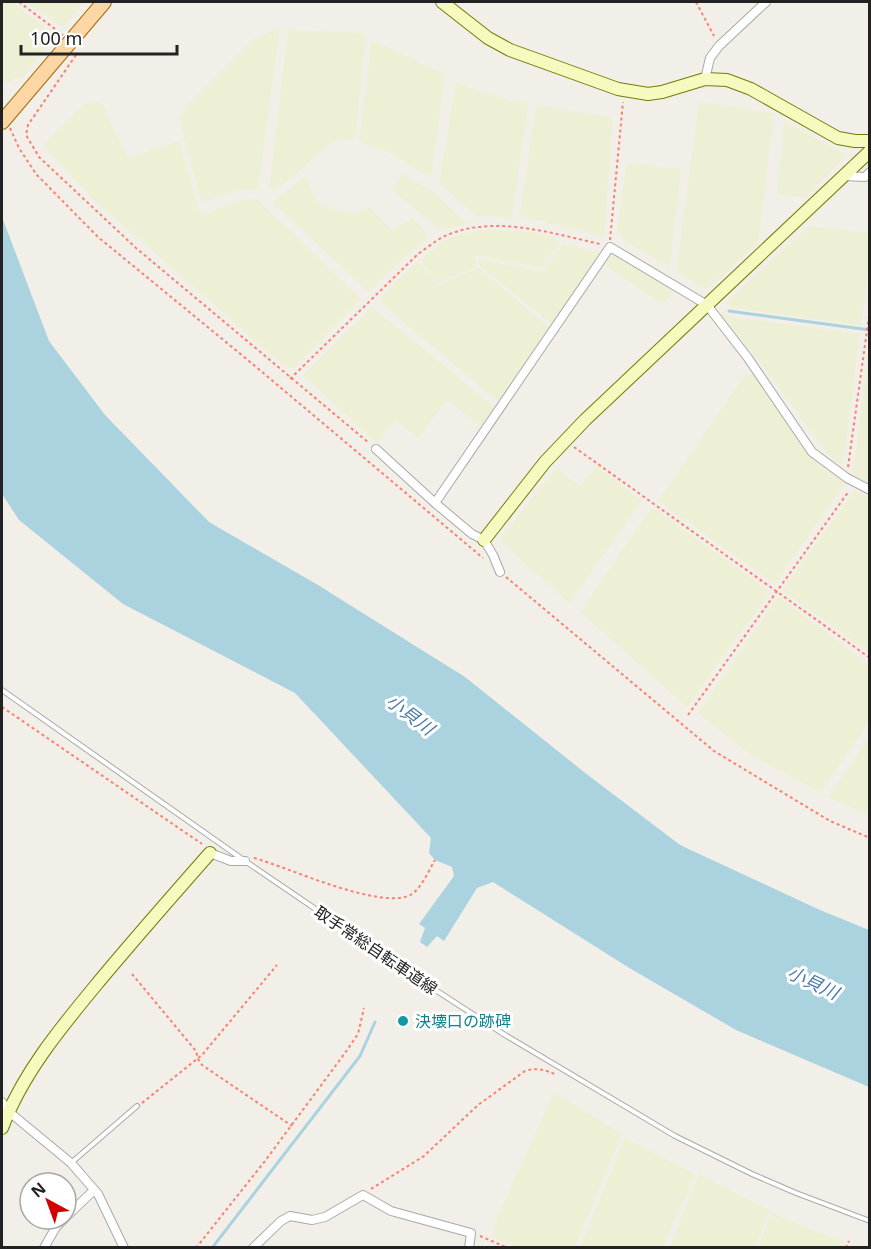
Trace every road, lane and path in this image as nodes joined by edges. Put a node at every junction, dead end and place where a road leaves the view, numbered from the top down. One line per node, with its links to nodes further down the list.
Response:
1 (18, 2): 6 (path)
2 (104, 2): 6 (main road)
3 (442, 2): 9 (street)
4 (696, 2): 7 (path)
5 (766, 2): 7 (street)
6 (71, 41): 10 (main road); 18 (path)
7 (719, 46): 8 (street)
8 (705, 79): 9 (street); 11 (street)
9 (626, 91): 15 (path)
10 (2, 122)
11 (870, 141)
12 (870, 151): 14 (street)
13 (870, 172): 14 (street)
14 (843, 176): 16 (street)
15 (610, 247): 16 (street); 18 (path); 24 (street)
16 (707, 305): 19 (street); 21 (street)
17 (870, 309): 21 (path)
18 (290, 379): 20 (path)
19 (566, 441): 25 (street); 27 (path)
20 (376, 449): 24 (street)
21 (847, 478): 22 (street)
22 (856, 482): 23 (street); 27 (path)
23 (870, 490)
24 (435, 503): 25 (street)
25 (484, 540): 26 (street)
26 (500, 572)
27 (776, 590): 28 (path); 31 (path)
28 (870, 658)
29 (2, 690): 34 (lane, 取手常総自転車道線)
30 (2, 707): 32 (path)
31 (688, 715)
32 (210, 853): 34 (street); 40 (street)
33 (435, 860): 34 (path)
34 (245, 861): 48 (lane, 取手常総自転車道線)
35 (277, 965): 38 (path)
36 (132, 974): 38 (path)
37 (364, 1008): 42 (path)
38 (198, 1059): 41 (path); 42 (path)
39 (565, 1078): 46 (path)
40 (5, 1106): 43 (street); 44 (street)
41 (137, 1106): 44 (lane)
42 (292, 1126): 54 (path)
43 (2, 1128)
44 (70, 1163): 45 (street)
45 (94, 1190): 47 (street); 53 (street)
46 (363, 1195): 50 (street); 55 (street)
47 (78, 1205)
48 (870, 1221)
49 (54, 1231): 52 (street)
50 (471, 1233): 56 (street); 57 (path)
51 (849, 1241): 58 (path)
52 (44, 1248)
53 (124, 1248)
54 (196, 1248)
55 (253, 1248)
56 (469, 1248)
57 (508, 1248)
58 (846, 1248)

